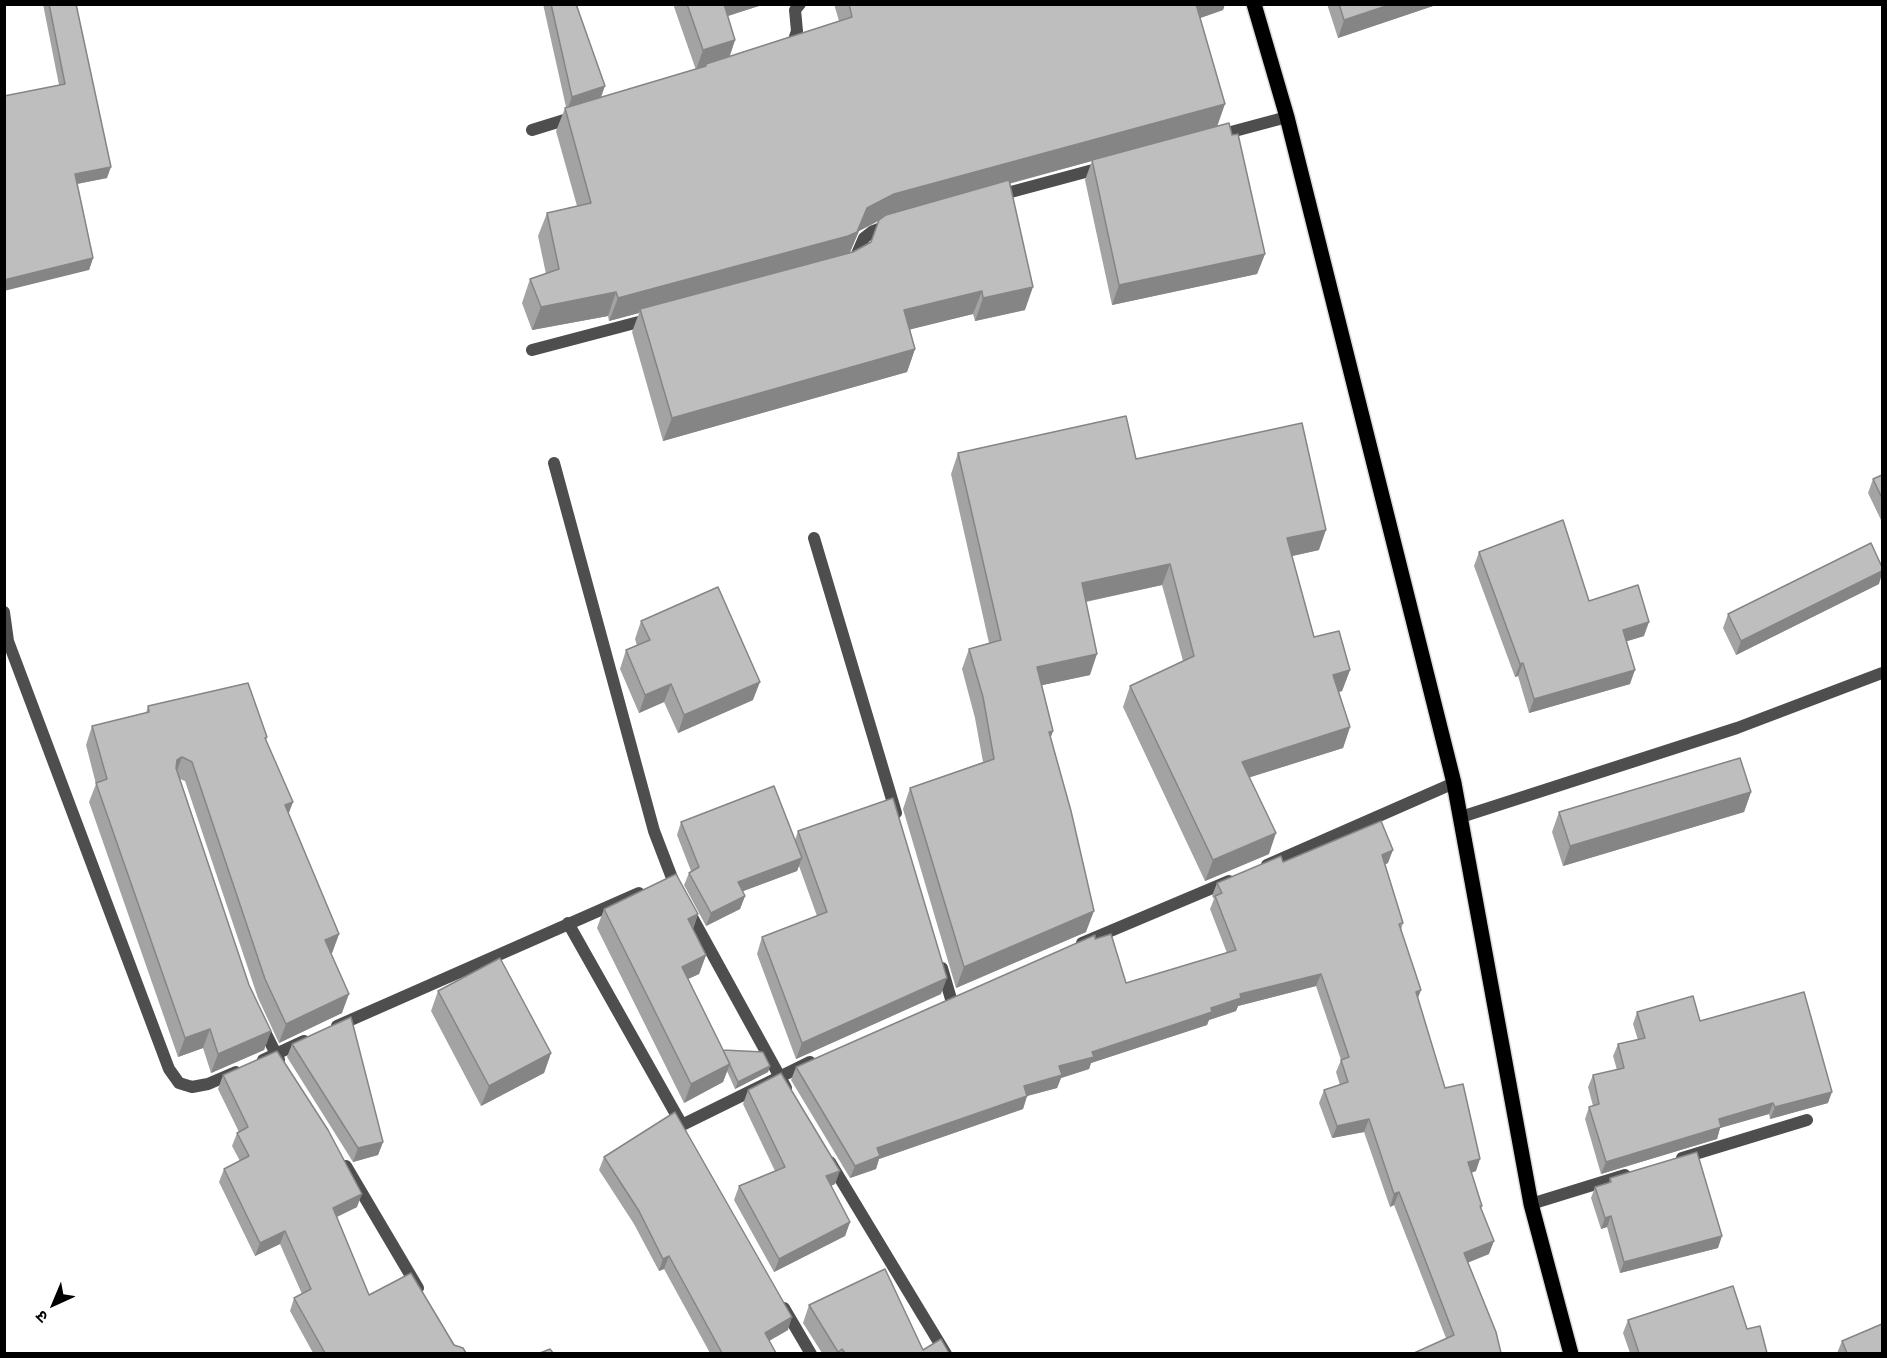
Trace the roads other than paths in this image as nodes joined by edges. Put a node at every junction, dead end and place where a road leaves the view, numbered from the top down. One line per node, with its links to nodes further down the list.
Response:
1 (800, 4): 3 (street)
2 (1254, 4): 5 (main road)
3 (773, 54)
4 (587, 113): 6 (street)
5 (1287, 117): 7 (street); 19 (main road)
6 (532, 130)
7 (1208, 139)
8 (1116, 163): 9 (street)
9 (979, 200)
10 (899, 222): 11 (street)
11 (843, 267)
12 (658, 316): 13 (street)
13 (532, 350)
14 (554, 463): 22 (street)
15 (814, 538): 21 (street)
16 (4, 612): 17 (street)
17 (6, 642): 28 (street)
18 (1882, 673): 20 (street)
19 (1454, 783): 20 (main road); 24 (street)
20 (1461, 817): 38 (main road)
21 (901, 830)
22 (660, 884): 23 (street); 31 (street)
23 (568, 923): 28 (street); 31 (street)
24 (1071, 948)
25 (938, 954): 26 (street)
26 (951, 999)
27 (255, 1012): 28 (street)
28 (275, 1054): 30 (street)
29 (822, 1057): 31 (street)
30 (287, 1073)
31 (779, 1076): 32 (street)
32 (790, 1096)
33 (1807, 1120): 36 (street)
34 (825, 1155): 42 (street)
35 (342, 1159): 40 (street)
36 (1669, 1162)
37 (1635, 1172): 38 (street)
38 (1531, 1204): 43 (main road)
39 (777, 1296): 41 (street)
40 (423, 1298)
41 (812, 1353)
42 (946, 1353)
43 (1571, 1353)

